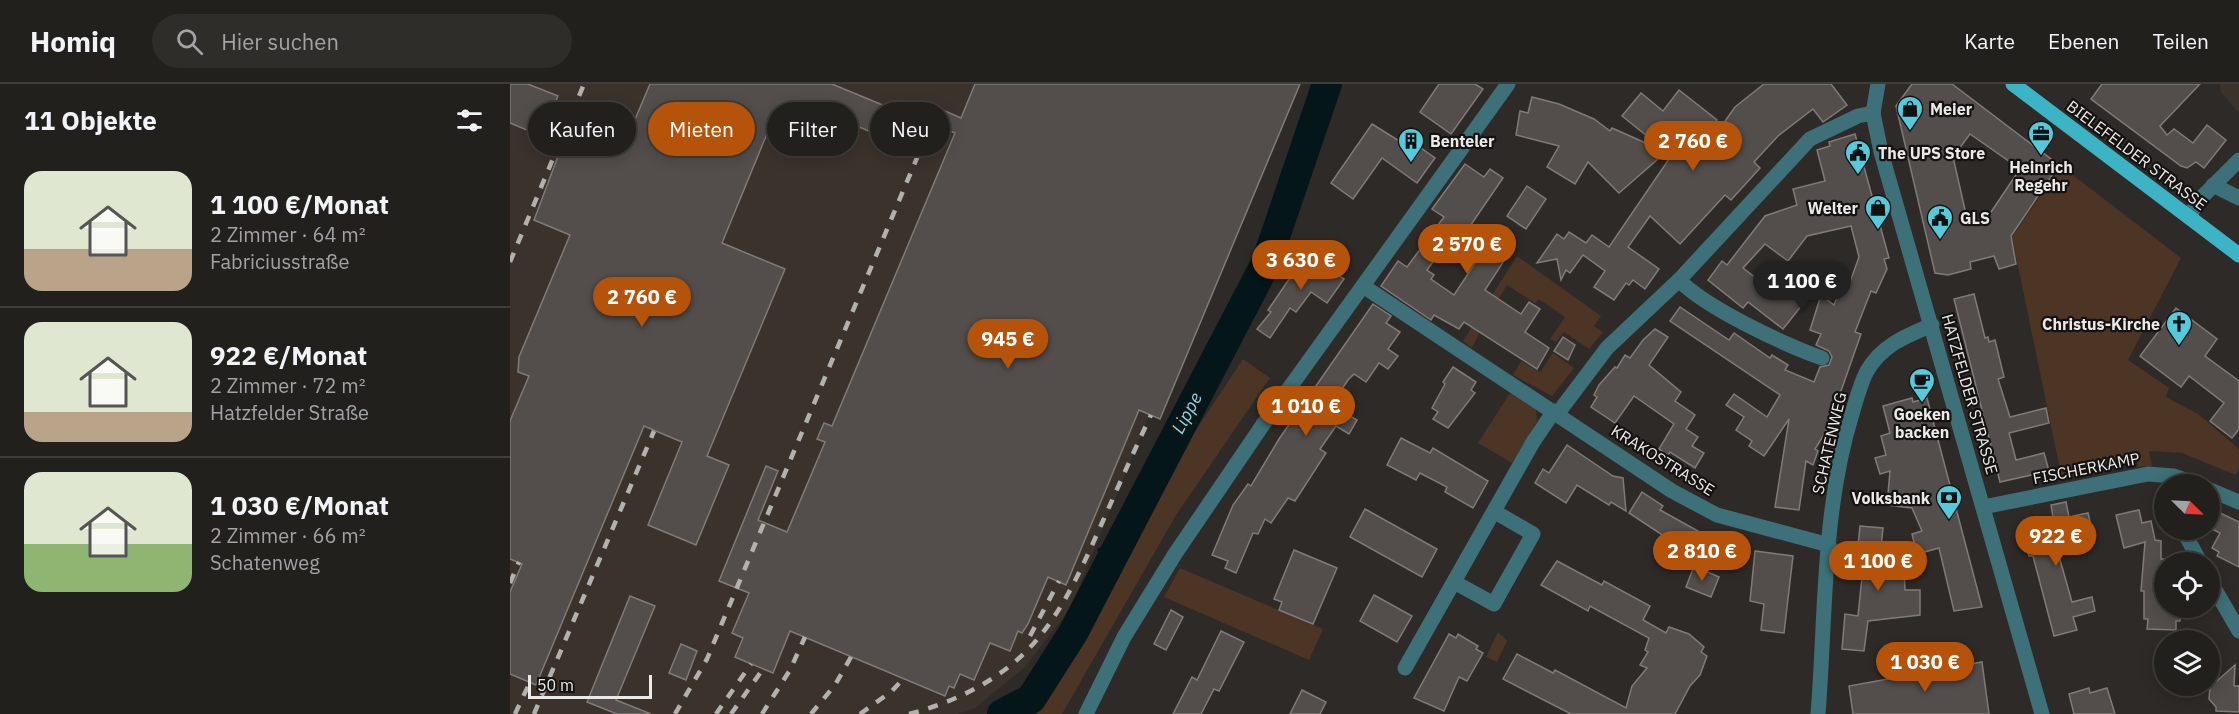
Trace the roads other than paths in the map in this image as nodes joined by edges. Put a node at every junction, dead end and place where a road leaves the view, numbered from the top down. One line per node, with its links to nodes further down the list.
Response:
1 (1508, 84): 11 (street)
2 (1878, 84): 4 (street, HATZFELDER STRASSE)
3 (2013, 84): 8 (main road, BIELEFELDER STRASSE)
4 (1874, 113): 10 (street); 12 (street, HATZFELDER STRASSE)
5 (2239, 160): 6 (street)
6 (2213, 185): 7 (street); 8 (street)
7 (2239, 198)
8 (2189, 216): 9 (main road, BIELEFELDER STRASSE)
9 (2239, 255)
10 (1679, 280): 13 (street); 14 (street)
11 (1363, 286): 14 (street, KRAKOSTRASSE); 25 (street)
12 (1932, 325): 18 (street, HATZFELDER STRASSE); 20 (street, SCHATENWEG)
13 (1822, 358)
14 (1556, 412): 19 (street); 20 (street, KRAKOSTRASSE)
15 (2154, 475): 18 (street, FISCHERKAMP)
16 (2220, 494): 17 (street)
17 (2239, 502)
18 (1983, 507): 27 (street, HATZFELDER STRASSE)
19 (1495, 512): 21 (street); 21 (street)
20 (1828, 545): 26 (street, SCHATENWEG)
21 (1454, 582): 24 (street)
22 (2220, 598): 23 (street)
23 (2239, 631)
24 (1405, 668)
25 (1086, 714)
26 (1818, 714)
27 (2042, 714)

